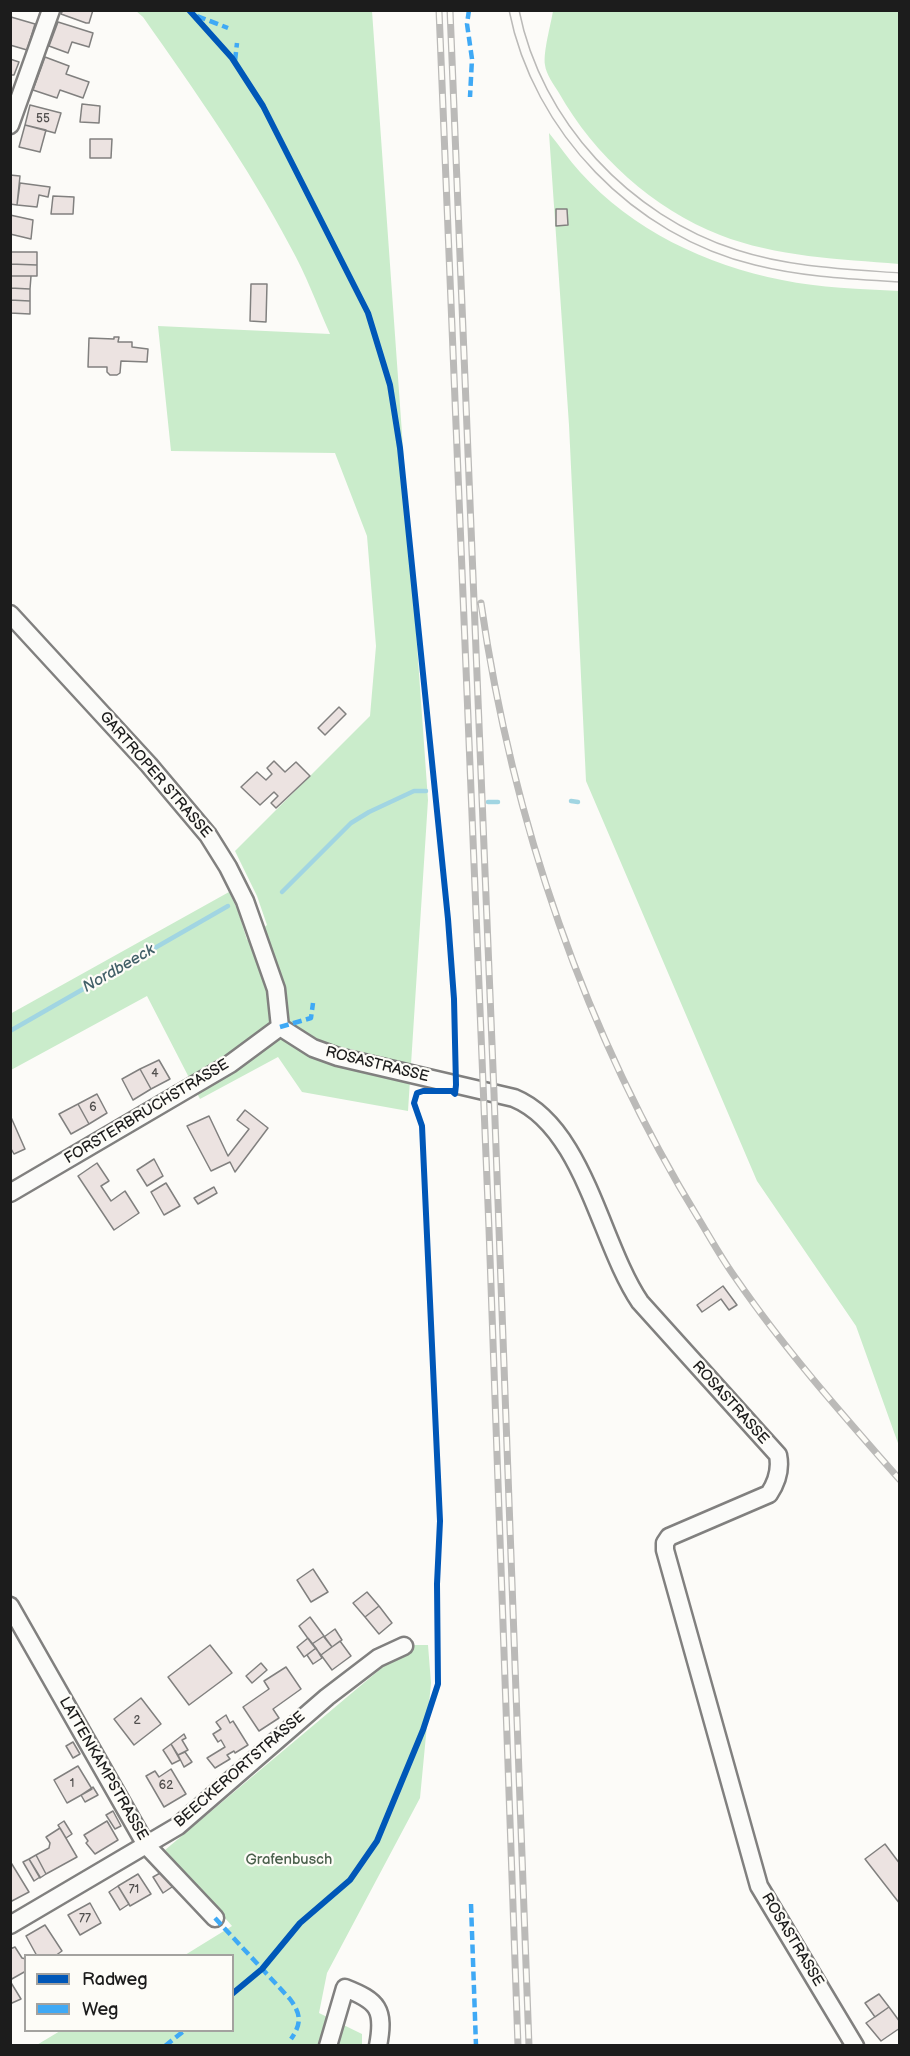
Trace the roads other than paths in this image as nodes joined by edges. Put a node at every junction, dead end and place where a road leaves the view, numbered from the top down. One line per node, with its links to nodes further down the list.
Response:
1 (51, 10): 2 (street)
2 (10, 125)
3 (10, 614): 4 (street, GARTROPER STRASSE)
4 (280, 1027): 5 (street, FORSTERBRUCHSTRASSE); 13 (street, ROSASTRASSE)
5 (10, 1193)
6 (10, 1606): 8 (street, LATTENKAMPSTRASSE)
7 (404, 1646): 8 (street, BEECKERORTSTRASSE)
8 (146, 1845): 9 (street, LATTENKAMPSTRASSE); 10 (street, BEECKERORTSTRASSE)
9 (215, 1918)
10 (10, 1925)
11 (328, 2046): 12 (street)
12 (378, 2046)
13 (855, 2046)

